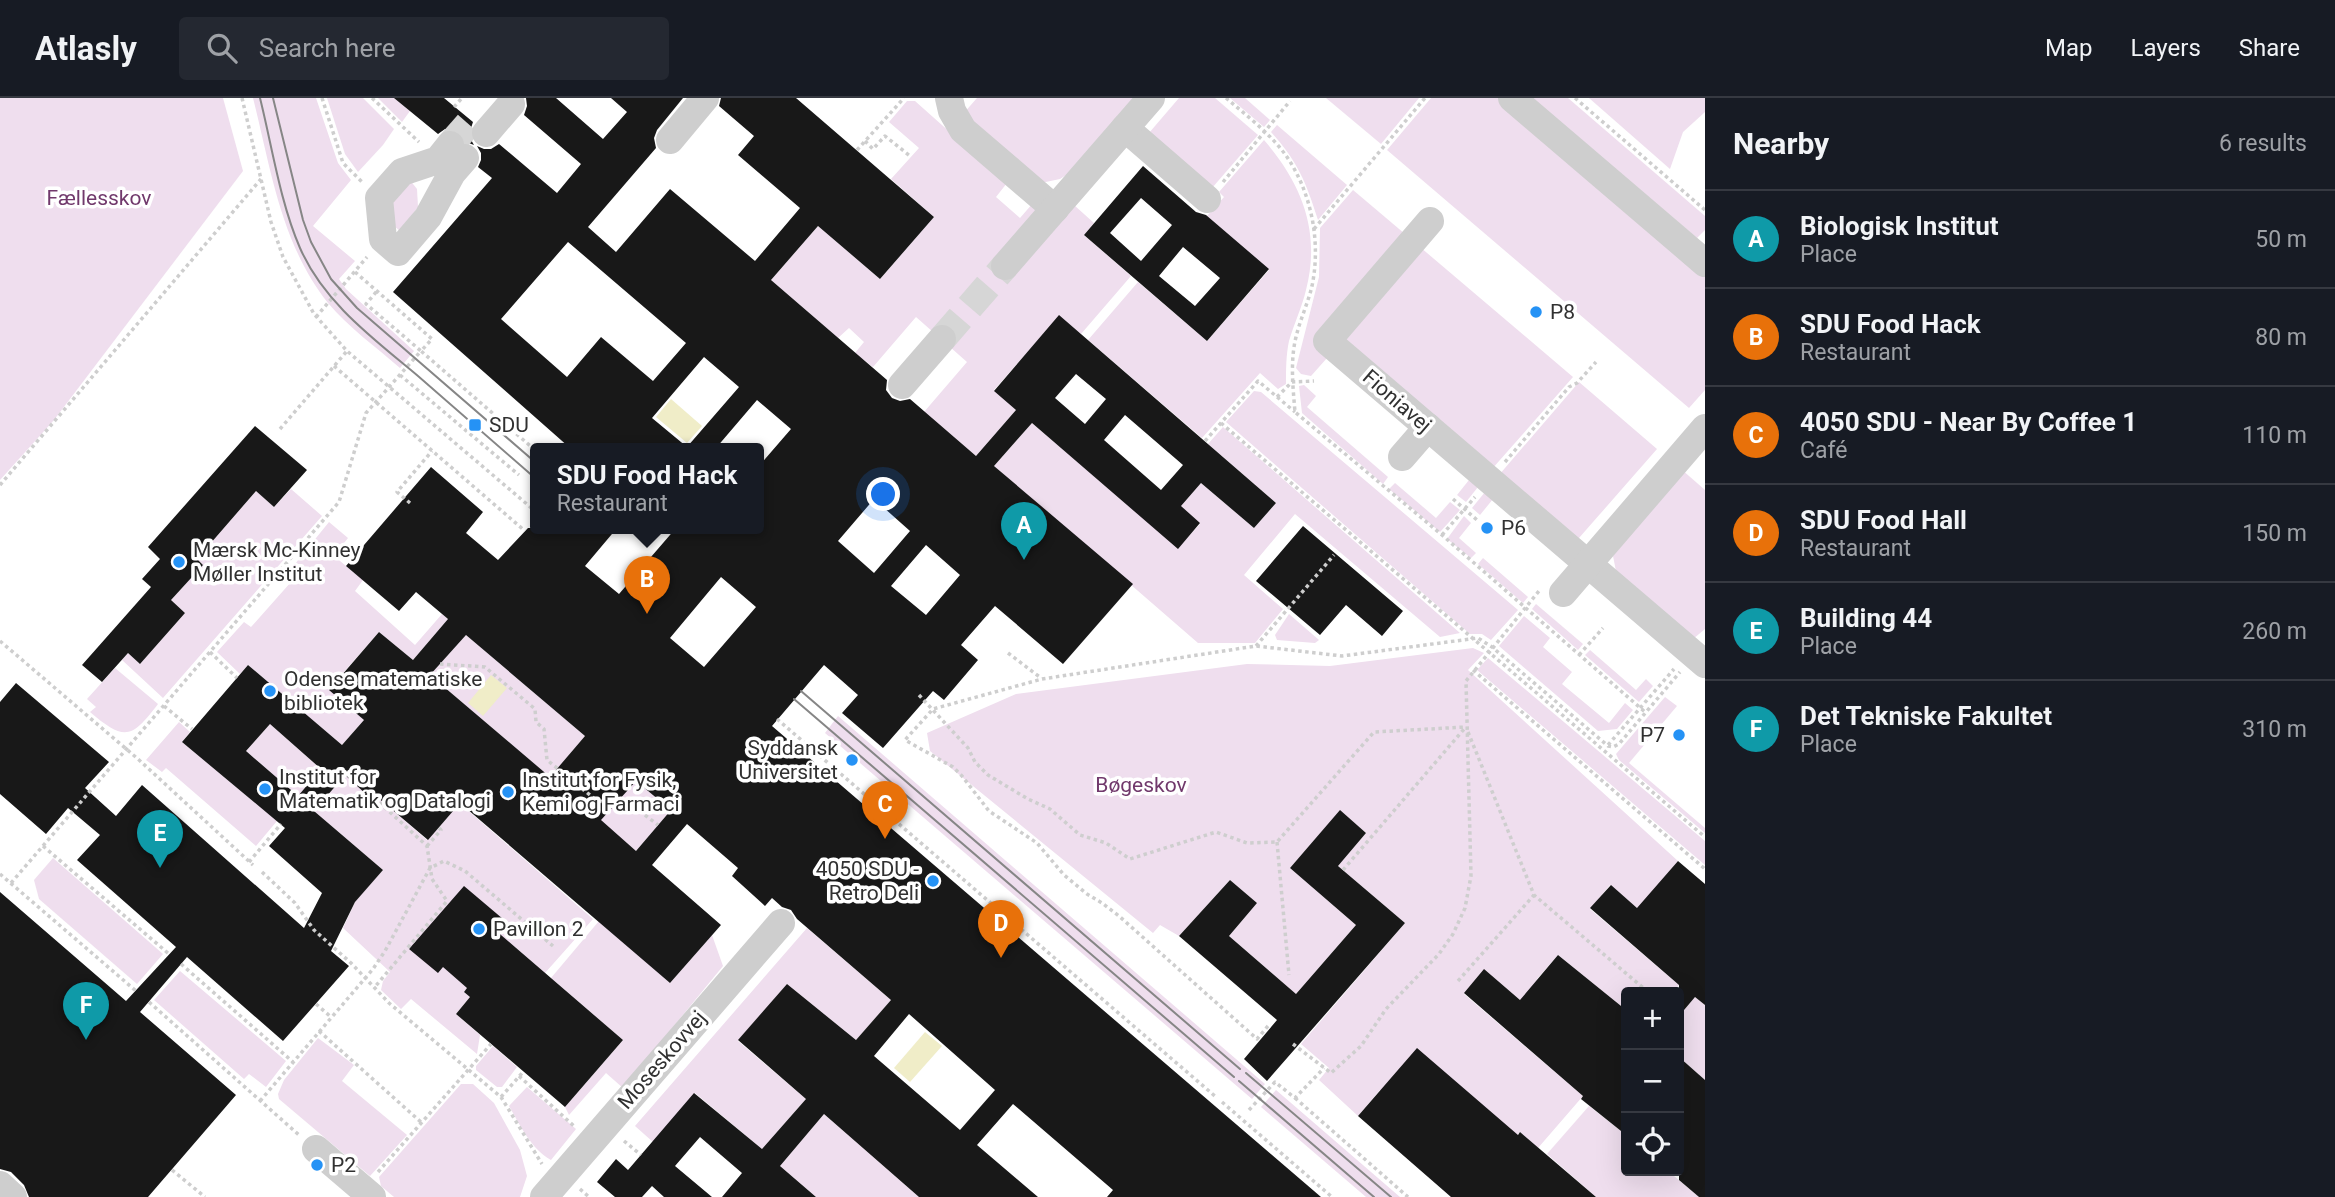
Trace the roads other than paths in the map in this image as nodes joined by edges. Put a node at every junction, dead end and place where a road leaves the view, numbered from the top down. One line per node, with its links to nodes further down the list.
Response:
1 (705, 98): 8 (street)
2 (949, 98): 11 (street)
3 (1151, 98): 7 (street)
4 (1512, 98): 13 (street)
5 (501, 101): 6 (street)
6 (468, 115)
7 (1125, 128): 9 (street); 11 (street)
8 (670, 140)
9 (1211, 195)
10 (379, 198): 10 (street)
11 (1055, 209): 14 (street)
12 (1430, 221): 17 (street, Fioniavej)
13 (1702, 253)
14 (1005, 266)
15 (942, 339): 16 (street)
16 (902, 385)
17 (1428, 427): 19 (street); 20 (street, Fioniavej)
18 (1705, 428): 20 (street)
19 (1402, 457)
20 (1588, 564): 21 (street); 22 (street, Fioniavej)
21 (1552, 591)
22 (1696, 657)
23 (781, 923): 26 (street, Moseskovvej)
24 (316, 1149): 27 (street)
25 (0, 1185): 28 (street)
26 (562, 1187)
27 (367, 1193)
28 (13, 1197)

